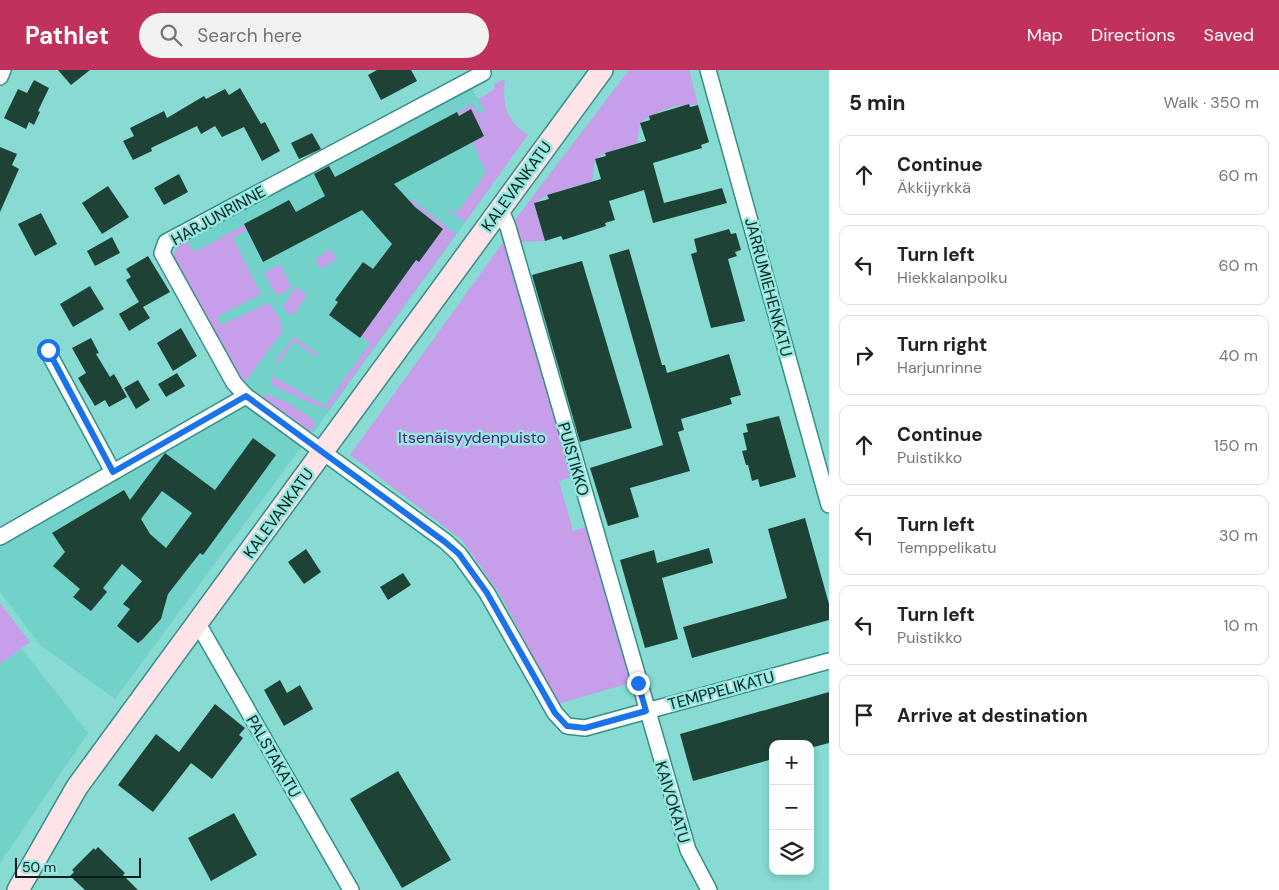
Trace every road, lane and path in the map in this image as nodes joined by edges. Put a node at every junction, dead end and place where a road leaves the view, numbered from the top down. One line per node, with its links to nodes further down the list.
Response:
1 (4, 70): 5 (street)
2 (602, 70): 6 (street, KALEVANKATU)
3 (708, 70): 11 (street, JARRUMIEHENKATU)
4 (483, 73): 8 (street, HARJUNRINNE)
5 (0, 77)
6 (500, 208): 9 (street, KALEVANKATU); 15 (street, PUISTIKKO)
7 (48, 350): 10 (street)
8 (246, 396): 9 (street, HARJUNRINNE); 10 (street)
9 (323, 451): 13 (street, KALEVANKATU); 15 (street, TEMPPELIKATU)
10 (113, 472): 12 (street)
11 (829, 505)
12 (0, 537)
13 (198, 622): 16 (street, KALEVANKATU); 17 (street, PALSTAKATU)
14 (829, 661): 15 (street, TEMPPELIKATU)
15 (646, 711): 18 (street, KAIVOKATU)
16 (18, 890)
17 (351, 890)
18 (709, 890)

